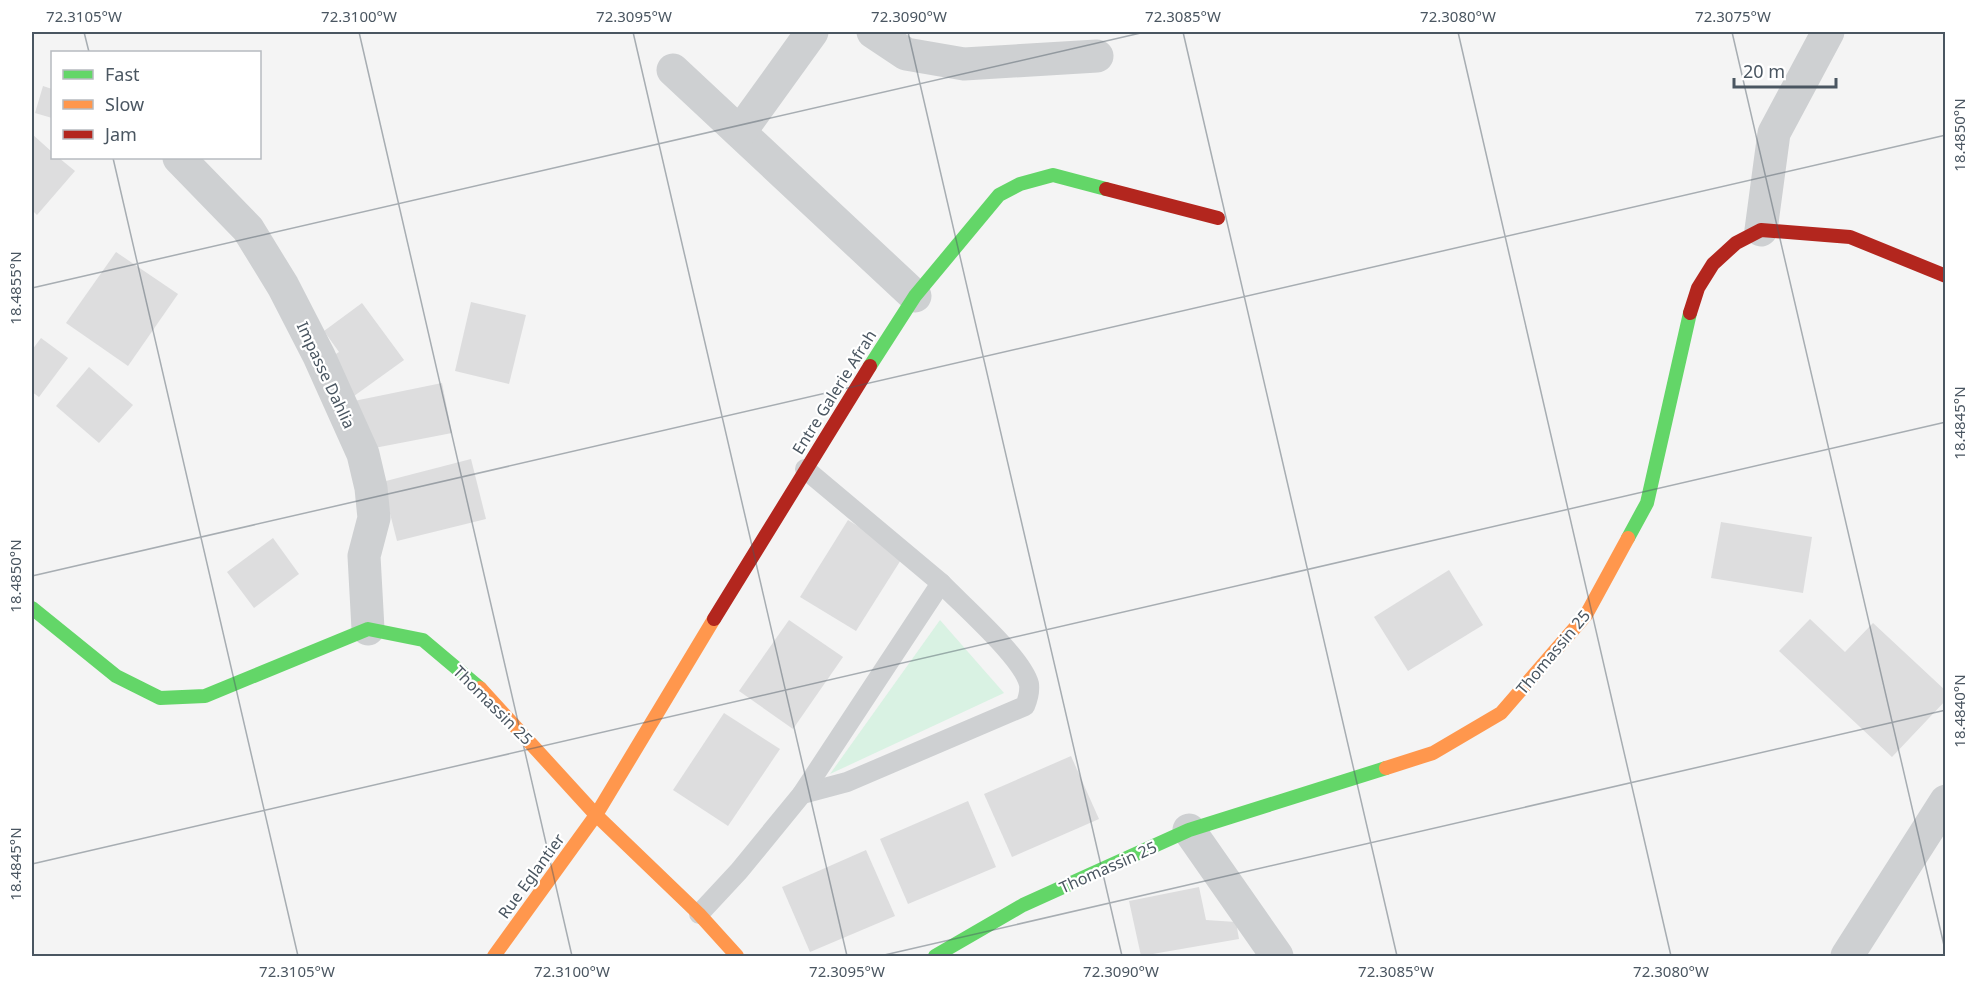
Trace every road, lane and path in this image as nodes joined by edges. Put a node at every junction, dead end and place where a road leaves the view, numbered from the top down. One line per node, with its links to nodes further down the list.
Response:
1 (812, 32): 6 (street)
2 (873, 32): 4 (street)
3 (1828, 32): 9 (street)
4 (1097, 56)
5 (673, 70): 6 (street)
6 (740, 132): 11 (street)
7 (181, 159): 15 (street, Impasse Dahlia)
8 (1218, 218): 11 (street, Entre Galerie Afrah)
9 (1761, 230): 10 (street); 19 (street, Thomassin 25)
10 (1946, 276)
11 (915, 296): 12 (street, Entre Galerie Afrah)
12 (805, 469): 13 (lane); 18 (street, Entre Galerie Afrah)
13 (941, 583): 16 (lane); 16 (lane)
14 (32, 608): 15 (street)
15 (368, 629): 18 (street, Thomassin 25)
16 (802, 794): 20 (lane)
17 (1946, 801): 25 (street)
18 (596, 815): 20 (street, Thomassin 25); 21 (street, Rue Eglantier)
19 (1189, 830): 23 (street, Thomassin 25); 24 (street)
20 (699, 914): 22 (street, Thomassin 25)
21 (494, 957)
22 (737, 957)
23 (935, 957)
24 (1276, 957)
25 (1847, 957)

